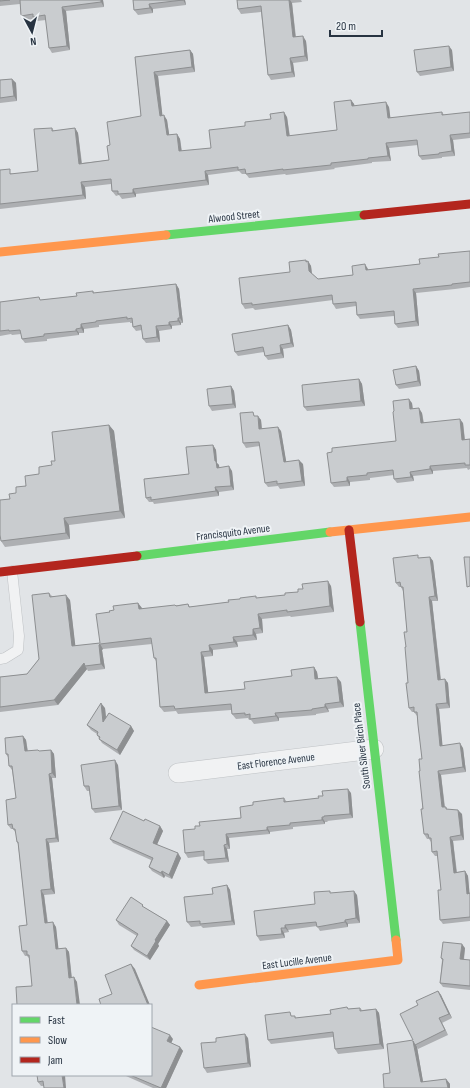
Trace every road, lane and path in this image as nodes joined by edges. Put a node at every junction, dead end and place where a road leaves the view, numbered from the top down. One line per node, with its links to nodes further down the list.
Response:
1 (470, 204): 2 (street, Alwood Street)
2 (0, 252)
3 (470, 517): 4 (street, Francisquito Avenue)
4 (349, 530): 5 (street, Francisquito Avenue); 8 (street, South Silver Birch Place)
5 (12, 571): 6 (street, Francisquito Avenue); 7 (lane)
6 (0, 572)
7 (0, 659)
8 (374, 749): 9 (street, East Florence Avenue); 10 (street, South Silver Birch Place)
9 (178, 773)
10 (398, 960): 11 (street, East Lucille Avenue)
11 (199, 985)

